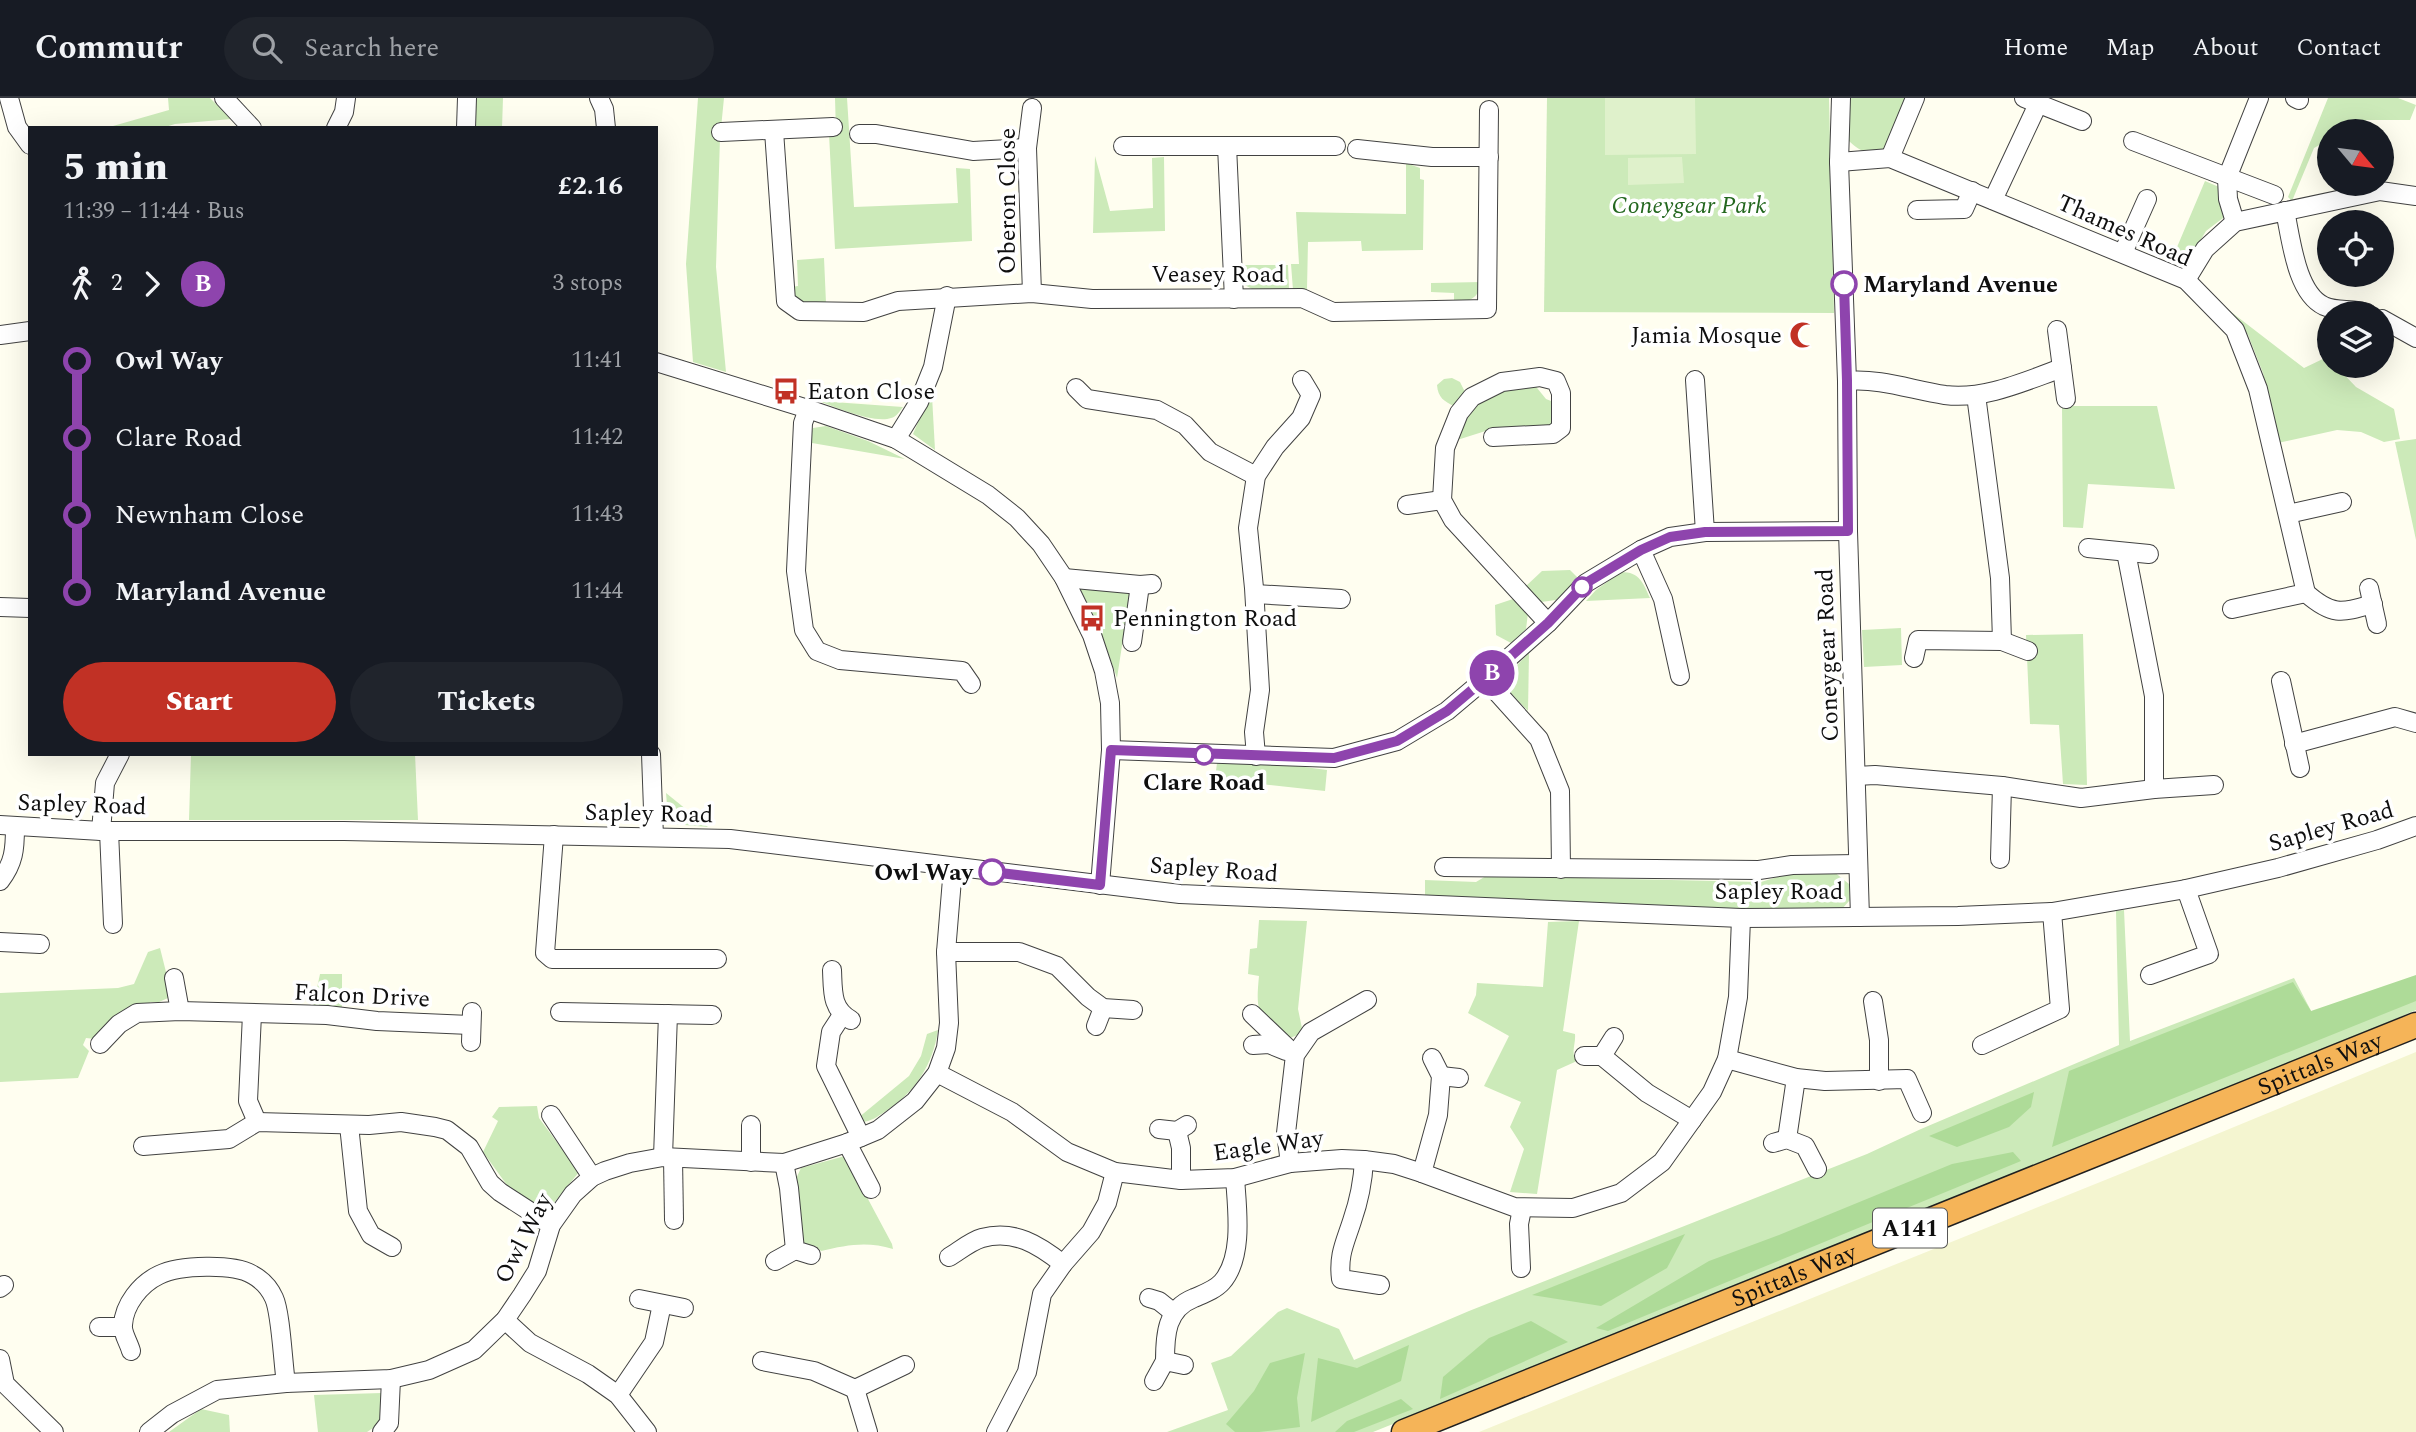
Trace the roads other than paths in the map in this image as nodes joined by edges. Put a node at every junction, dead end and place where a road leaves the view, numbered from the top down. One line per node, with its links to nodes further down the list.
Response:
1 (9, 98): 22 (street)
2 (224, 98): 13 (street)
3 (346, 98): 14 (street)
4 (467, 98): 15 (street)
5 (599, 98): 16 (street)
6 (1841, 98): 30 (street, Coneygear Road)
7 (1915, 98): 29 (street)
8 (2259, 98): 31 (street)
9 (2031, 101): 12 (street); 36 (street)
10 (1032, 108): 26 (street, Oberon Close)
11 (1489, 110): 28 (street)
12 (2082, 121)
13 (250, 126)
14 (337, 126)
15 (466, 126)
16 (606, 126)
17 (833, 127): 18 (street)
18 (774, 131): 19 (street); 43 (street, Veasey Road)
19 (721, 132)
20 (859, 134): 26 (street)
21 (2133, 141): 31 (street)
22 (28, 142)
23 (1123, 146): 24 (street)
24 (1227, 146): 25 (street); 44 (street)
25 (1336, 146)
26 (1027, 148): 42 (street, Oberon Close)
27 (1357, 149): 28 (street)
28 (1489, 157): 44 (street, Veasey Road)
29 (1890, 158): 30 (street, Thames Road); 32 (street, Thames Road)
30 (1839, 162): 55 (street, Coneygear Road)
31 (2227, 178): 33 (street); 39 (street)
32 (1972, 191): 36 (street, Thames Road); 37 (street)
33 (2274, 195)
34 (2416, 196): 38 (street)
35 (2147, 199): 40 (street)
36 (1993, 200): 40 (street, Thames Road)
37 (1917, 210)
38 (2285, 211): 39 (street); 45 (street)
39 (2235, 222): 41 (street)
40 (2123, 253): 41 (street, Thames Road)
41 (2186, 279): 66 (street, Thames Road)
42 (1032, 293): 43 (street, Veasey Road); 44 (street, Veasey Road)
43 (947, 296): 61 (street)
44 (1234, 299)
45 (2317, 301)
46 (2394, 326): 50 (street)
47 (2057, 330): 52 (street)
48 (28, 331): 49 (street)
49 (0, 335)
50 (2416, 338)
51 (658, 363): 59 (street)
52 (2062, 368): 57 (street); 58 (street)
53 (1302, 380): 62 (street)
54 (1695, 380): 68 (street)
55 (1847, 381): 57 (street); 67 (street, Coneygear Road)
56 (1076, 388): 62 (street)
57 (1976, 395): 82 (street)
58 (2066, 399)
59 (808, 409): 61 (street); 89 (street)
60 (1493, 437): 63 (street)
61 (896, 439): 73 (street)
62 (1256, 476): 75 (street)
63 (1442, 500): 65 (street); 80 (street)
64 (2342, 502): 66 (street)
65 (1407, 505)
66 (2288, 514): 74 (street, Thames Road)
67 (1848, 531): 68 (street); 97 (street, Coneygear Road)
68 (1705, 532): 70 (street)
69 (2088, 548): 71 (street)
70 (1641, 550): 80 (street); 86 (street)
71 (2126, 552): 72 (street); 100 (street)
72 (2149, 554)
73 (1064, 578): 83 (street); 92 (street)
74 (2306, 593): 79 (street); 81 (street)
75 (1255, 594): 76 (street); 95 (street)
76 (1341, 599)
77 (0, 607): 78 (street)
78 (28, 608)
79 (2232, 609)
80 (1548, 623): 87 (street)
81 (2377, 624)
82 (2002, 641): 84 (street); 85 (street)
83 (1132, 642)
84 (2028, 651)
85 (1914, 658)
86 (1680, 677)
87 (1485, 679): 95 (street); 110 (street)
88 (2280, 681): 91 (street)
89 (971, 684)
90 (2416, 723): 91 (street)
91 (2294, 744): 96 (street)
92 (1111, 750): 95 (street); 112 (street)
93 (119, 756): 103 (street)
94 (651, 756): 105 (street)
95 (1256, 756)
96 (2300, 768)
97 (1856, 776): 99 (street); 107 (street, Coneygear Road)
98 (2214, 785): 100 (street)
99 (2002, 786): 100 (street); 106 (street)
100 (2154, 789)
101 (8, 826): 103 (street, Sapley Road); 111 (street)
102 (2416, 826): 113 (street, Sapley Road)
103 (105, 831): 104 (street, Sapley Road); 117 (street)
104 (554, 835): 105 (street, Sapley Road); 121 (street)
105 (654, 837): 108 (street, Sapley Road)
106 (2000, 859)
107 (1858, 864): 110 (street, Sapley Road); 115 (street, Coneygear Road)
108 (953, 867): 112 (street, Sapley Road); 120 (street, Owl Way)
109 (1444, 867): 110 (street, Sapley Road)
110 (1562, 869)
111 (0, 881)
112 (1100, 885): 116 (street, Sapley Road)
113 (2186, 889): 114 (street, Sapley Road); 123 (street)
114 (2052, 912): 115 (street, Sapley Road); 141 (street)
115 (1860, 916): 116 (street, Sapley Road)
116 (1741, 918): 144 (street, Eagle Way)
117 (113, 924)
118 (0, 942): 119 (street)
119 (40, 944)
120 (946, 952): 127 (street); 145 (street, Owl Way)
121 (717, 958)
122 (832, 970): 155 (street)
123 (2150, 975)
124 (174, 978): 129 (street)
125 (1367, 1000): 142 (street)
126 (1874, 1001): 147 (street)
127 (1102, 1008): 128 (street); 137 (street)
128 (1133, 1010)
129 (180, 1012): 131 (street, Falcon Drive); 139 (street, Falcon Drive)
130 (560, 1012): 132 (street)
131 (252, 1014): 136 (street, Falcon Drive); 151 (street)
132 (668, 1014): 134 (street); 157 (street)
133 (1252, 1014): 142 (street)
134 (712, 1015)
135 (2416, 1025): 204 (highway, Spittals Way / A141)
136 (471, 1026)
137 (1096, 1026)
138 (1615, 1037): 150 (street)
139 (100, 1044)
140 (1253, 1045): 142 (street)
141 (1982, 1045)
142 (1295, 1055): 161 (street)
143 (1432, 1058): 164 (street)
144 (1727, 1059): 146 (street); 150 (street, Eagle Way)
145 (937, 1073): 155 (street, Owl Way); 163 (street, Eagle Way)
146 (1796, 1078): 147 (street); 162 (street)
147 (1879, 1082): 148 (street)
148 (1922, 1114)
149 (551, 1115): 165 (street)
150 (1692, 1121): 169 (street, Eagle Way)
151 (257, 1122): 152 (street); 156 (street)
152 (349, 1125): 171 (street); 172 (street)
153 (751, 1125): 159 (street)
154 (1175, 1128): 167 (street, Eagle Way)
155 (854, 1140): 160 (street, Owl Way); 168 (street)
156 (143, 1146)
157 (668, 1157): 159 (street, Owl Way); 165 (street, Owl Way); 170 (street)
158 (1364, 1160): 161 (street, Eagle Way); 164 (street, Eagle Way); 177 (street)
159 (751, 1162): 160 (street, Owl Way)
160 (784, 1163): 174 (street)
161 (1290, 1163): 166 (street, Eagle Way)
162 (1817, 1169)
163 (1115, 1172): 167 (street, Eagle Way); 176 (street)
164 (1422, 1173): 169 (street, Eagle Way)
165 (592, 1178): 171 (street, Owl Way)
166 (1235, 1178): 167 (street, Eagle Way); 182 (street)
167 (1181, 1180)
168 (870, 1189)
169 (1522, 1209): 175 (street)
170 (674, 1220)
171 (551, 1225): 183 (street, Owl Way)
172 (392, 1247)
173 (956, 1247): 176 (street)
174 (775, 1261)
175 (1523, 1263)
176 (1063, 1264): 203 (street)
177 (1380, 1285)
178 (1149, 1298): 182 (street)
179 (639, 1299): 180 (street)
180 (662, 1304): 181 (street); 197 (street)
181 (684, 1308)
182 (1174, 1312): 189 (street)
183 (505, 1320): 192 (street, Owl Way); 197 (street)
184 (99, 1327): 185 (street)
185 (122, 1327): 186 (street); 194 (street)
186 (131, 1350)
187 (0, 1359): 195 (street)
188 (762, 1361): 196 (street)
189 (1165, 1361): 191 (street); 193 (street)
190 (896, 1364): 196 (street)
191 (1184, 1365)
192 (391, 1380): 194 (street, Owl Way); 200 (street)
193 (1154, 1381)
194 (286, 1384): 199 (street, Owl Way)
195 (3, 1386): 198 (street)
196 (855, 1389): 202 (street)
197 (618, 1395): 201 (street)
198 (54, 1432)
199 (149, 1432)
200 (382, 1432)
201 (648, 1432)
202 (868, 1432)
203 (996, 1432)
204 (1404, 1432)

